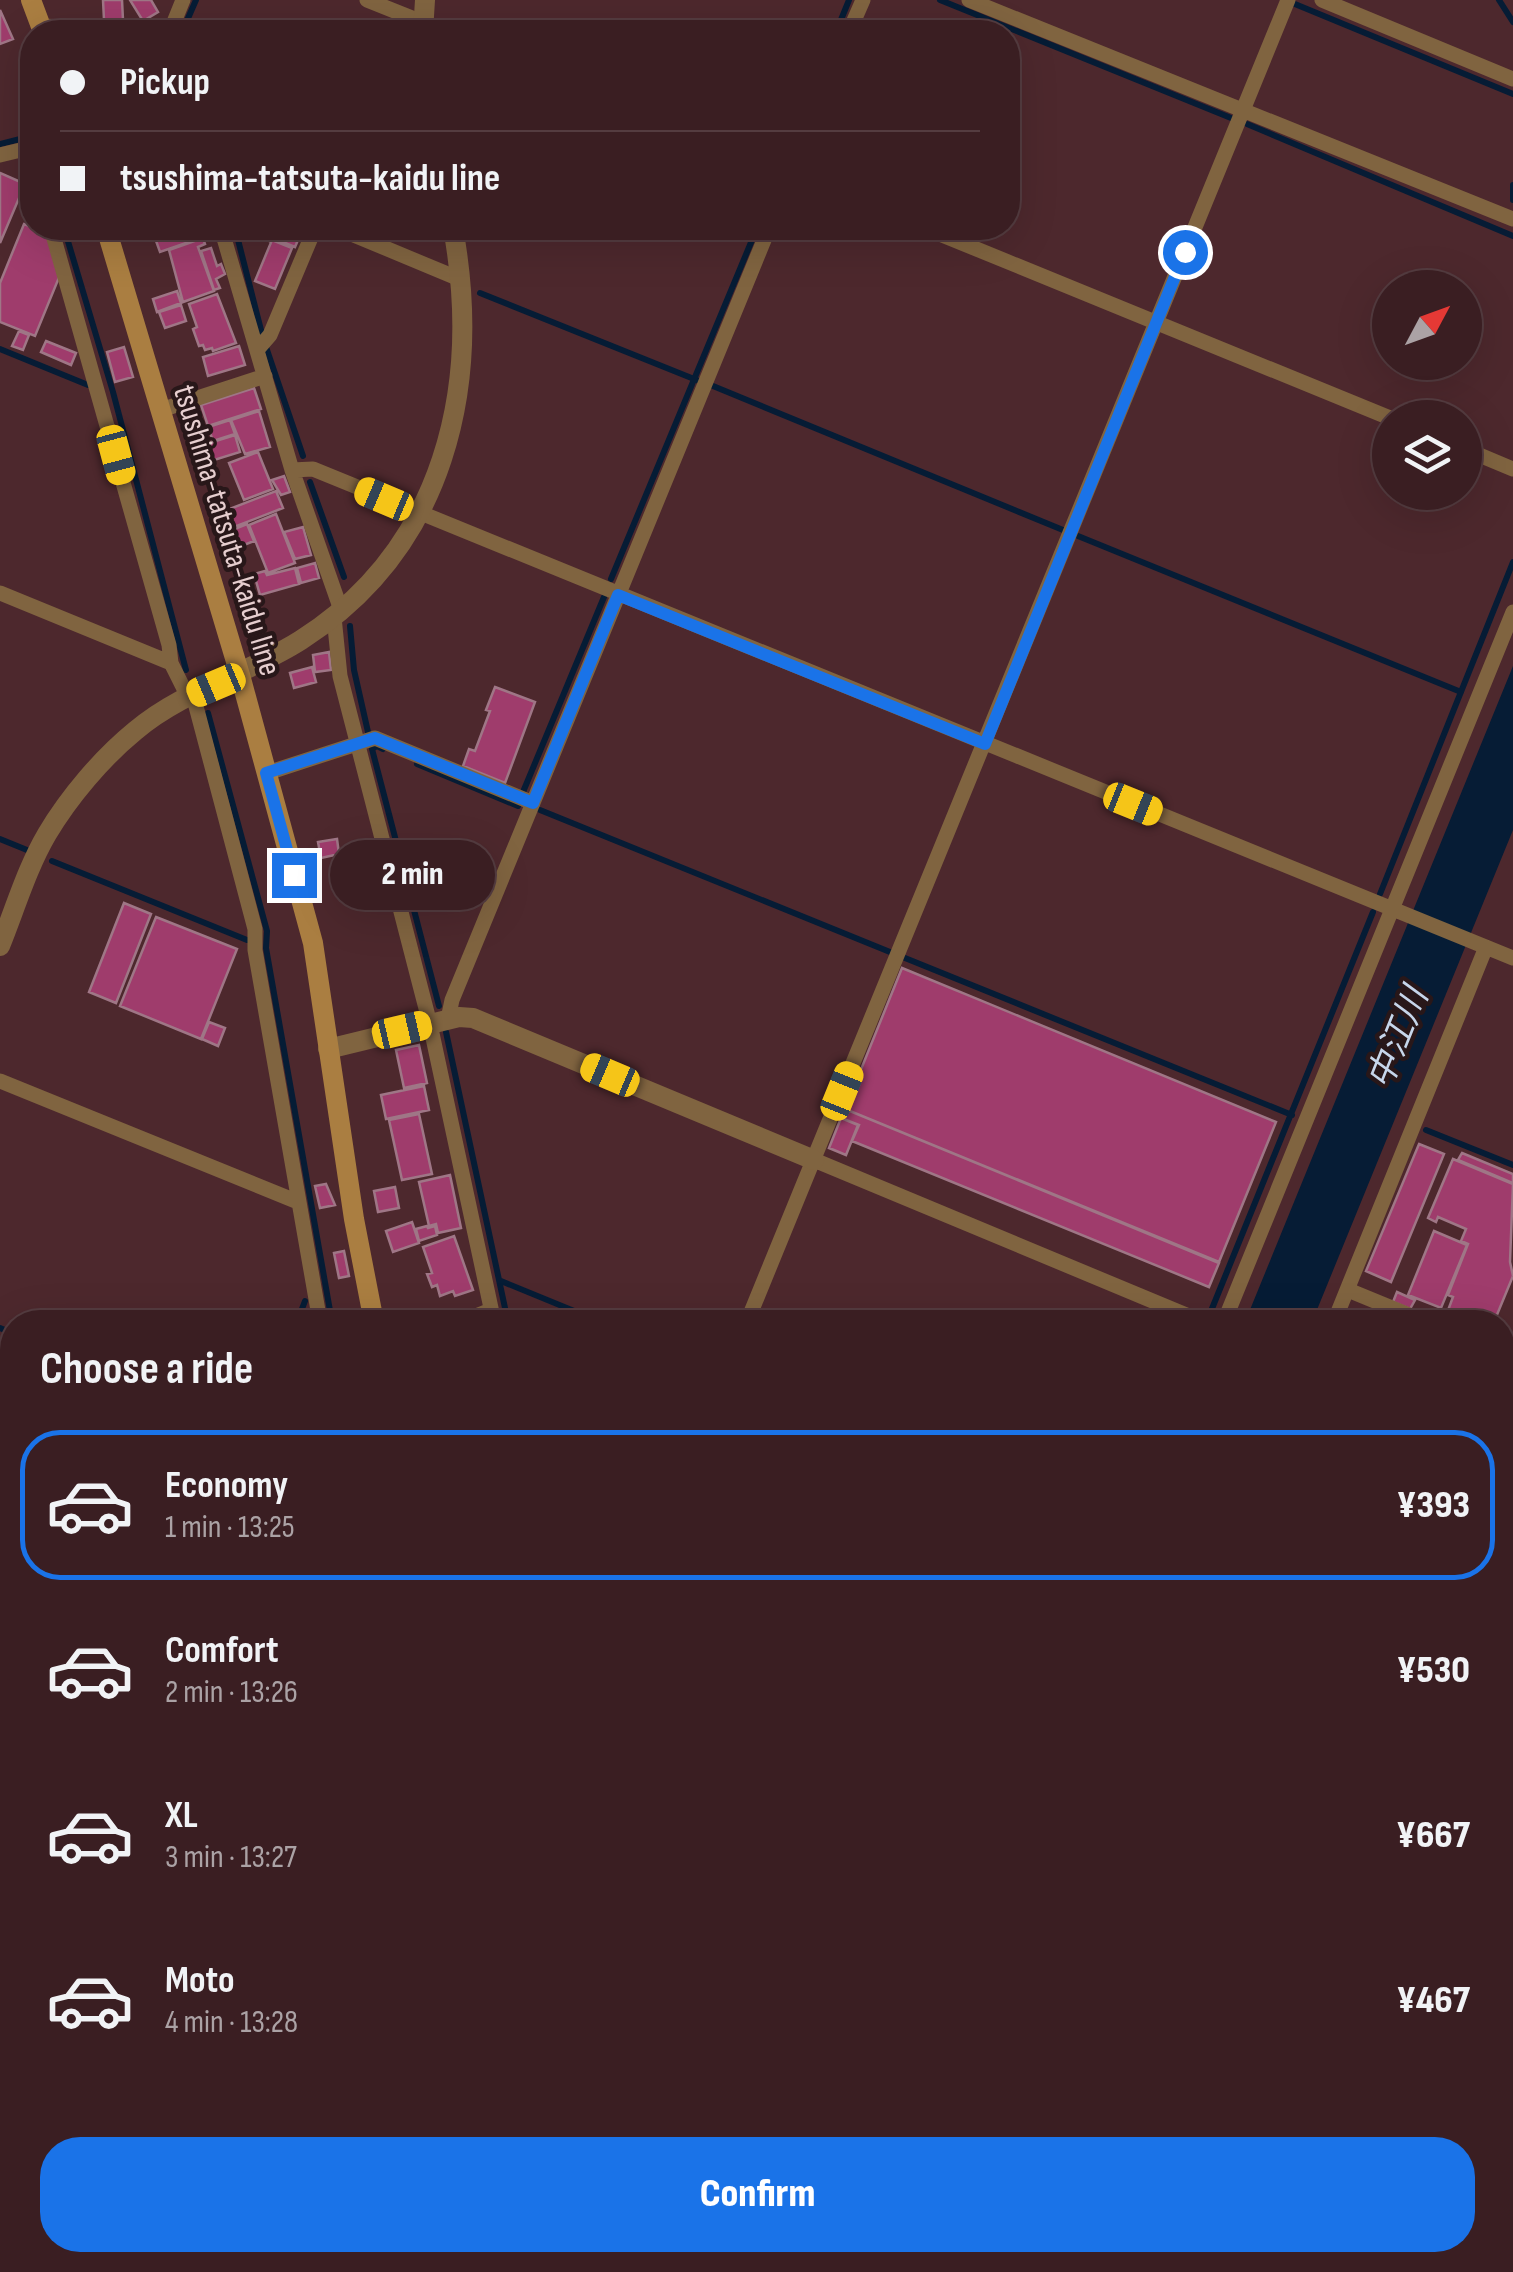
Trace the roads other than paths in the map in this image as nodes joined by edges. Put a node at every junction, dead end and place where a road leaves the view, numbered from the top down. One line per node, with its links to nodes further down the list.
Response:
1 (367, 0): 5 (street)
2 (969, 0): 6 (street)
3 (1322, 0): 8 (street)
4 (1286, 4): 9 (street)
5 (407, 20)
6 (1018, 20)
7 (1020, 21): 9 (street)
8 (1513, 79)
9 (1242, 111): 10 (street); 20 (street)
10 (1513, 219)
11 (55, 240): 33 (street)
12 (110, 240): 23 (main road, tsushima-tatsuta-kaidu line)
13 (225, 240): 21 (street)
14 (310, 240): 21 (street)
15 (366, 240): 19 (street)
16 (455, 240): 19 (street)
17 (764, 240): 30 (street)
18 (954, 240): 20 (street)
19 (462, 280): 28 (street)
20 (1156, 322): 24 (street); 37 (street)
21 (257, 350): 22 (street)
22 (265, 376): 23 (street); 27 (street)
23 (161, 410): 34 (main road, tsushima-tatsuta-kaidu line)
24 (1372, 411)
25 (1482, 456): 26 (street)
26 (1513, 469)
27 (292, 470): 28 (street); 32 (street)
28 (419, 514): 30 (street); 32 (street)
29 (0, 592): 33 (street)
30 (618, 595): 37 (street); 39 (street)
31 (1513, 612): 40 (street)
32 (337, 614): 34 (street); 36 (street)
33 (171, 663): 35 (street)
34 (240, 674): 35 (street); 38 (main road, tsushima-tatsuta-kaidu line)
35 (190, 696): 42 (street); 48 (street)
36 (357, 744): 38 (street); 39 (street); 44 (street)
37 (985, 744): 40 (street); 47 (street)
38 (266, 773): 45 (main road, tsushima-tatsuta-kaidu line)
39 (533, 803): 44 (street)
40 (1398, 912): 41 (street); 55 (street)
41 (1480, 944): 43 (street); 49 (street)
42 (0, 946)
43 (1513, 958)
44 (439, 1022): 45 (street); 47 (street); 52 (street)
45 (328, 1049): 51 (main road, tsushima-tatsuta-kaidu line)
46 (0, 1081): 48 (street)
47 (814, 1160): 53 (street); 54 (street)
48 (298, 1202): 50 (street)
49 (1348, 1290): 56 (street); 57 (street)
50 (315, 1310)
51 (372, 1310)
52 (491, 1310)
53 (752, 1310)
54 (1174, 1310)
55 (1229, 1310)
56 (1339, 1310)
57 (1397, 1310)

